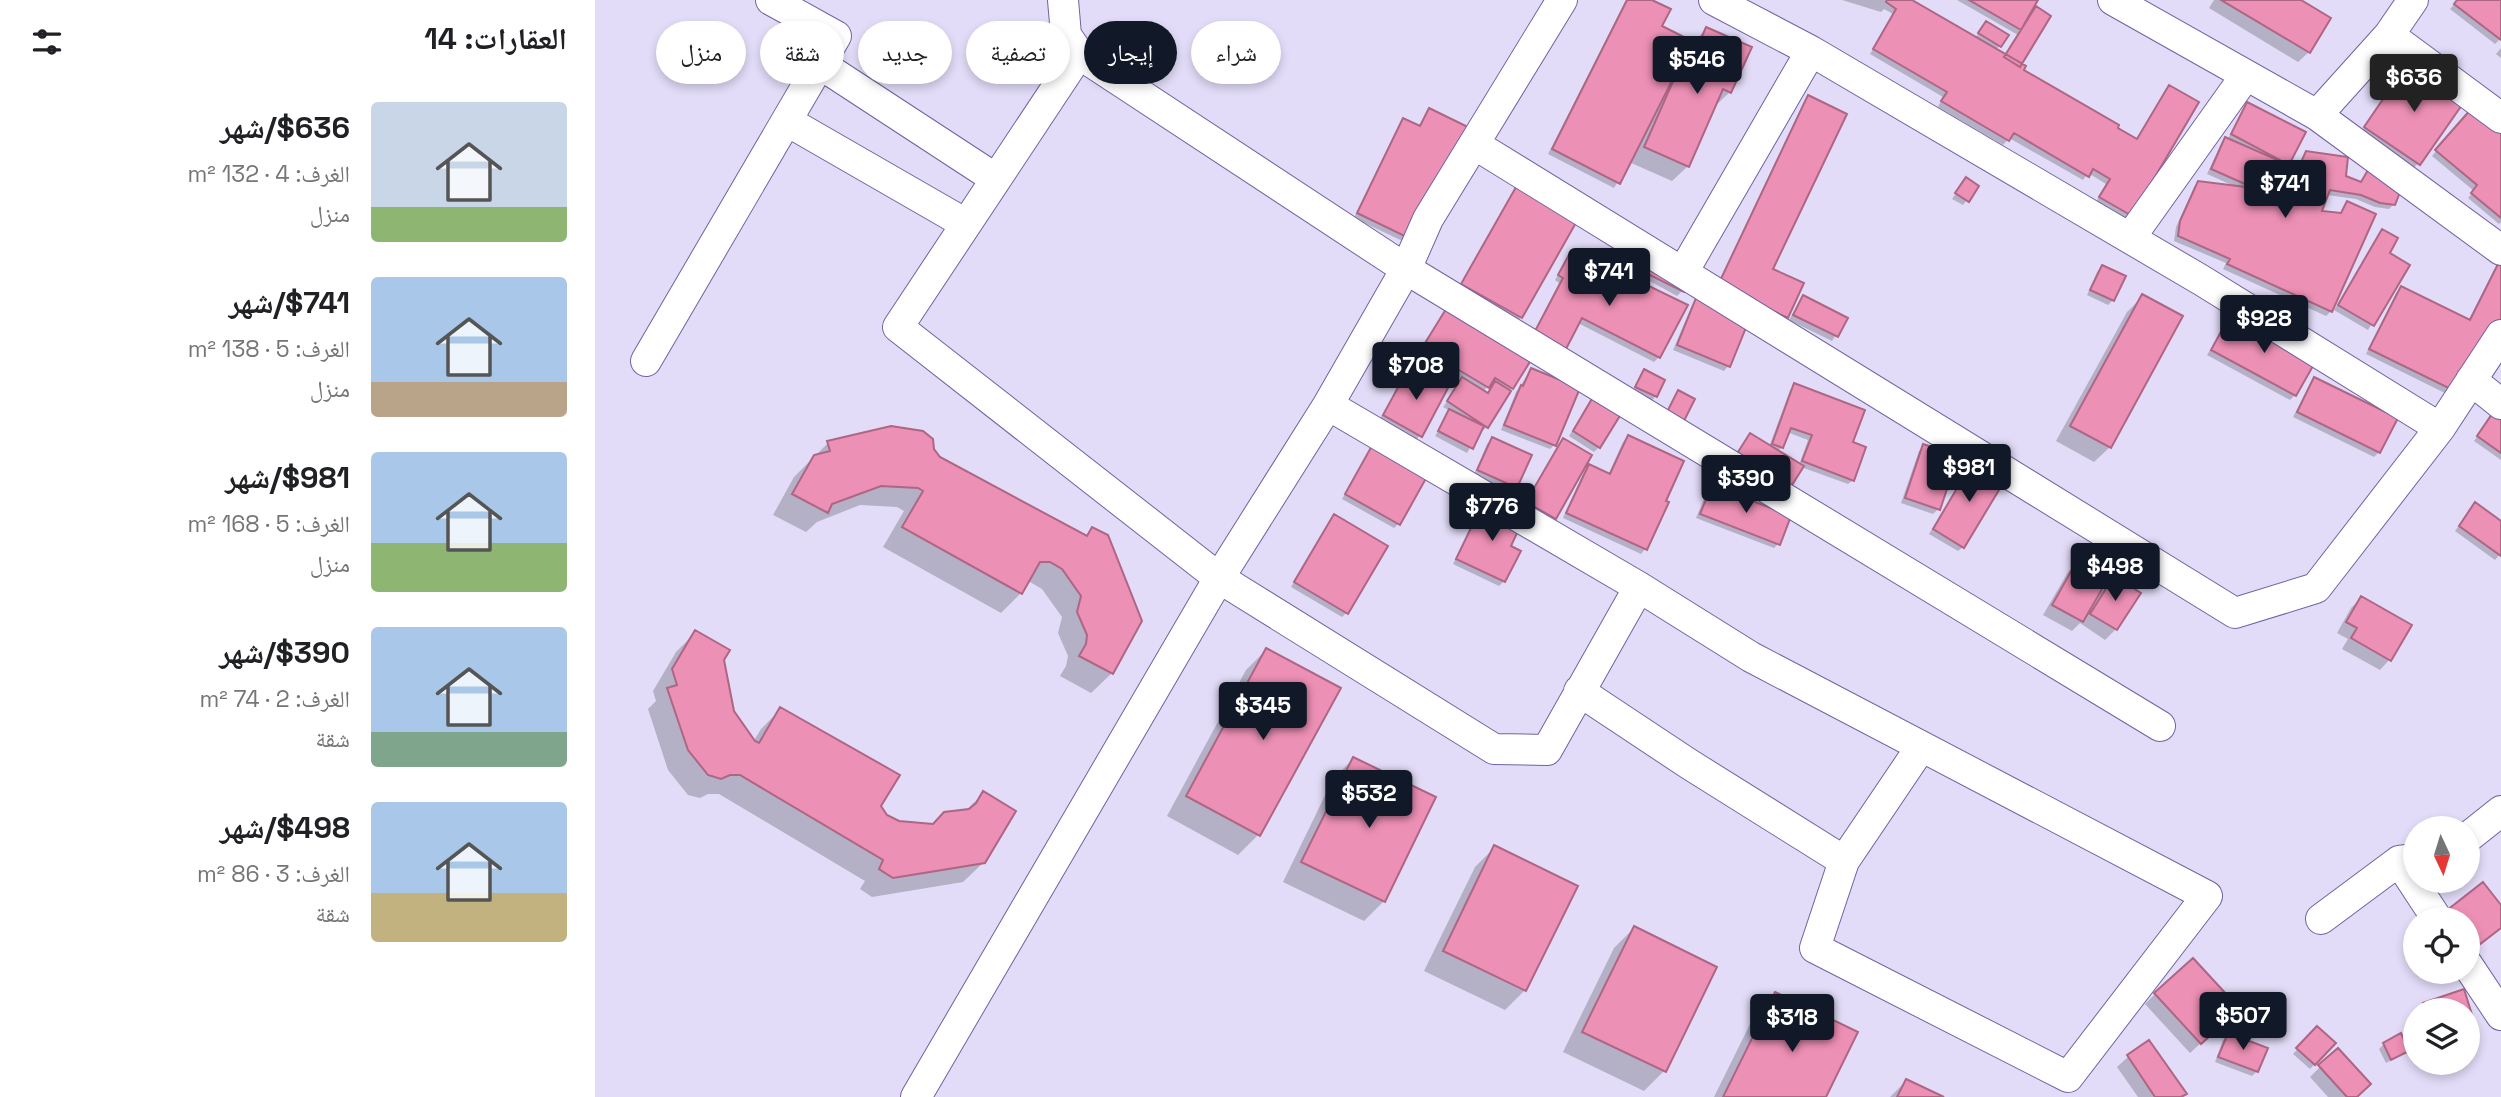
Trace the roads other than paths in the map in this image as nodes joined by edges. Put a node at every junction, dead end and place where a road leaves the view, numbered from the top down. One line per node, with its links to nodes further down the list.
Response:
1 (771, 0): 7 (street)
2 (1063, 0): 10 (street)
3 (1562, 0): 17 (street)
4 (1714, 0): 9 (street)
5 (2113, 0): 11 (street)
6 (2413, 0): 8 (street)
7 (809, 21)
8 (2389, 35): 14 (street); 15 (street)
9 (1811, 51): 20 (street); 23 (street)
10 (1079, 54): 18 (street); 22 (street)
11 (2246, 75): 14 (street); 20 (street)
12 (844, 80): 18 (street)
13 (808, 84): 16 (street)
14 (2317, 116): 21 (street)
15 (2501, 118)
16 (787, 121): 19 (street); 25 (street)
17 (1474, 144): 22 (street); 23 (street)
18 (996, 179): 19 (street)
19 (966, 224): 30 (street)
20 (2130, 238): 29 (street)
21 (2501, 250)
22 (1406, 269): 28 (street); 33 (street)
23 (1683, 272): 29 (street)
24 (2501, 335): 26 (street)
25 (646, 361)
26 (2471, 380): 27 (street); 29 (street)
27 (2501, 404)
28 (1328, 405): 30 (street); 31 (street)
29 (2440, 428)
30 (1219, 578): 32 (street); 42 (street)
31 (1639, 587): 32 (street); 34 (street)
32 (1579, 691): 37 (street)
33 (2159, 726)
34 (1921, 747): 37 (street); 37 (street)
35 (2501, 811): 36 (street)
36 (2480, 828)
37 (1845, 861)
38 (2403, 863): 39 (street)
39 (2321, 919)
40 (2480, 984): 41 (street)
41 (2501, 1015)
42 (916, 1097)

